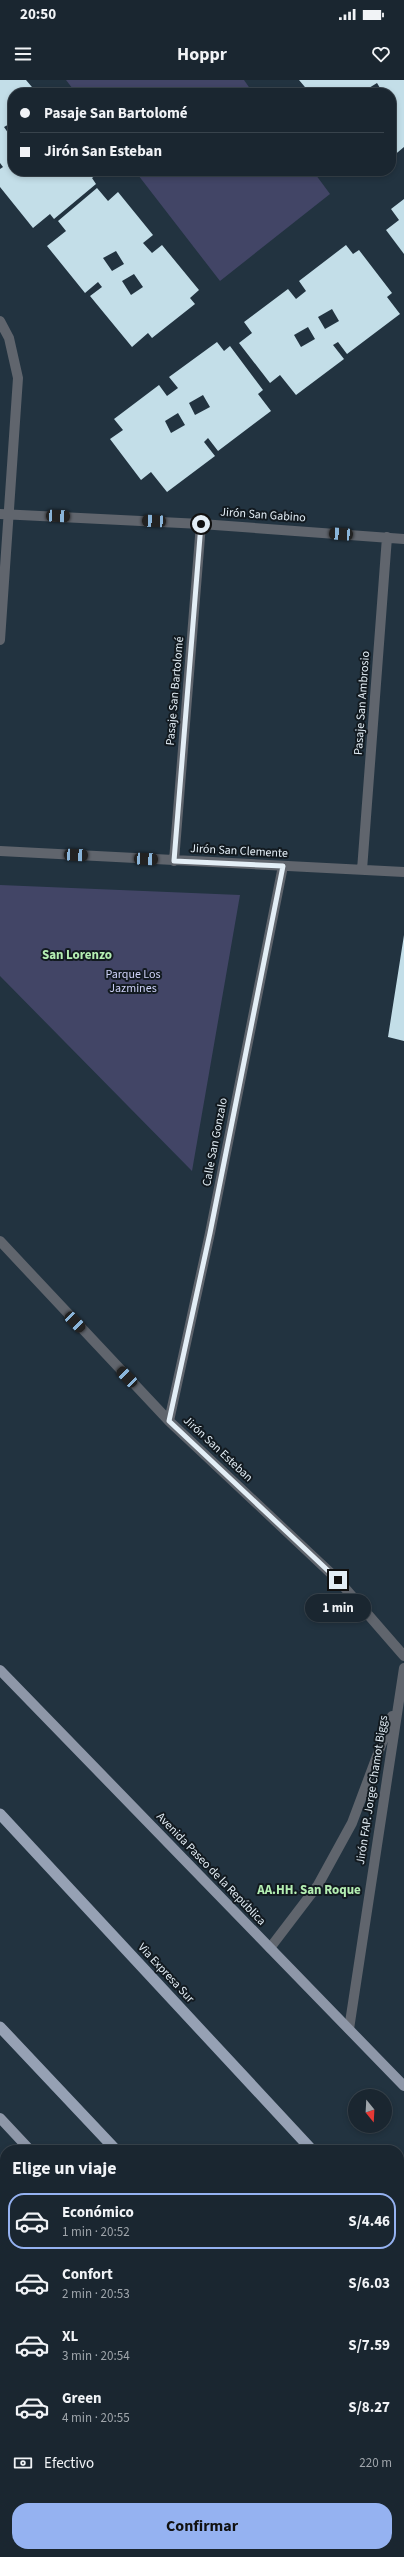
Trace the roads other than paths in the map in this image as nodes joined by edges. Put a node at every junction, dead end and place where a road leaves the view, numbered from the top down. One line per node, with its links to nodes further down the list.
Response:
1 (0, 321): 3 (street)
2 (0, 514): 3 (street, Jirón San Gabino)
3 (10, 514): 4 (street, Jirón San Gabino); 7 (street)
4 (201, 524): 5 (street, Jirón San Gabino); 9 (street, Pasaje San Bartolomé)
5 (387, 537): 6 (street, Jirón San Gabino); 11 (street, Pasaje San Ambrosio)
6 (404, 539)
7 (0, 640)
8 (0, 851): 9 (street, Jirón San Clemente)
9 (174, 861): 10 (street, Jirón San Clemente)
10 (283, 866): 11 (street, Jirón San Clemente); 14 (street, Calle San Gonzalo)
11 (362, 870): 12 (street, Jirón San Clemente)
12 (404, 872)
13 (0, 1240): 14 (street, Jirón San Esteban)
14 (169, 1421): 15 (street, Jirón San Esteban)
15 (404, 1656)
16 (404, 1668): 18 (street, Jirón FAP. Jorge Chamot Biggs)
17 (0, 1670): 20 (main road, Avenida Paseo de la República)
18 (399, 1697): 20 (street, Jirón FAP. Jorge Chamot Biggs); 22 (street, Jirón FAP. Jorge Chamot Biggs)
19 (0, 1814): 27 (highway, Via Expresa Sur)
20 (270, 1948): 22 (main road, Avenida Paseo de la República)
21 (0, 2027): 26 (highway)
22 (349, 2029): 23 (main road, Avenida Paseo de la República)
23 (404, 2086)
24 (0, 2118): 25 (main road)
25 (25, 2145)
26 (111, 2145)
27 (307, 2145)

